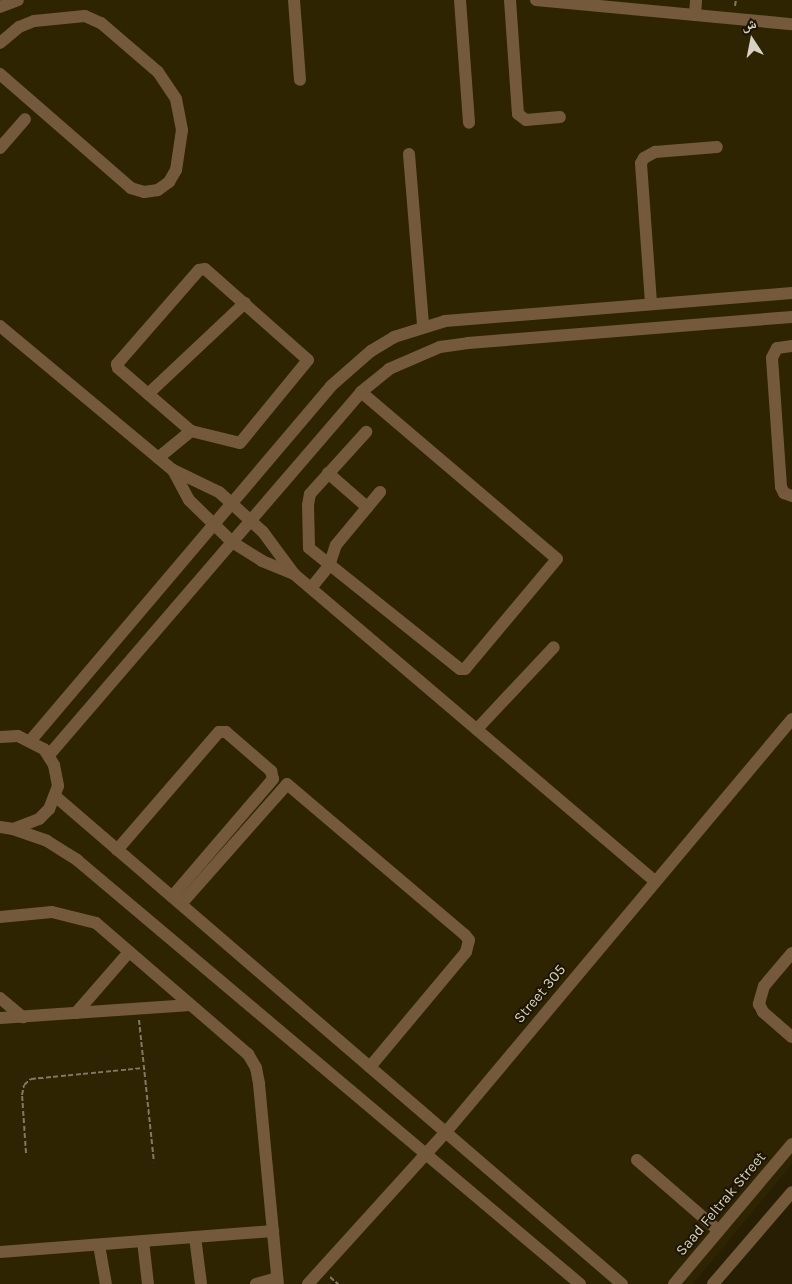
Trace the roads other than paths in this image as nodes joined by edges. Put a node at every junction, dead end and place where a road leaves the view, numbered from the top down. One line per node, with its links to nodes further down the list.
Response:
1 (18, 0): 8 (street)
2 (294, 0): 13 (street)
3 (460, 0): 16 (street)
4 (510, 0): 14 (street)
5 (536, 0): 7 (street)
6 (696, 0): 9 (street)
7 (617, 4): 9 (street)
8 (0, 7)
9 (695, 15): 10 (street)
10 (792, 24)
11 (0, 43): 12 (street)
12 (0, 74)
13 (300, 80)
14 (560, 118)
15 (25, 119): 18 (street)
16 (469, 123)
17 (717, 147): 22 (street)
18 (0, 148)
19 (409, 154): 25 (street)
20 (792, 293): 22 (street)
21 (245, 303): 28 (street); 28 (street); 29 (street)
22 (651, 303): 25 (street)
23 (792, 317): 27 (street)
24 (0, 326): 31 (street)
25 (423, 326): 36 (street)
26 (792, 346): 35 (street)
27 (361, 392): 38 (street); 41 (street)
28 (148, 394): 29 (street)
29 (191, 431): 31 (street)
30 (366, 432): 33 (street)
31 (158, 458): 32 (street)
32 (173, 470): 36 (street); 39 (street)
33 (328, 473): 37 (street); 41 (street)
34 (380, 492): 37 (street)
35 (792, 496)
36 (231, 504): 38 (street); 39 (street)
37 (367, 507): 41 (street)
38 (250, 520): 40 (street); 42 (street)
39 (212, 524): 40 (street); 48 (street)
40 (232, 542): 42 (street); 49 (street)
41 (329, 566): 43 (street)
42 (294, 574): 43 (street)
43 (310, 588): 46 (street)
44 (554, 647): 46 (street)
45 (792, 719): 54 (street, Street 305)
46 (477, 730): 54 (street)
47 (0, 737): 48 (street)
48 (31, 740): 49 (street)
49 (49, 755): 50 (street)
50 (55, 796): 52 (street); 53 (street)
51 (0, 827): 52 (street)
52 (13, 829): 68 (street)
53 (118, 850): 55 (street); 55 (street)
54 (655, 881): 66 (street, Street 305)
55 (177, 901): 65 (street); 65 (street)
56 (0, 917): 57 (street)
57 (129, 952): 60 (street); 61 (street)
58 (792, 953): 64 (street)
59 (0, 998): 62 (street)
60 (191, 1005): 61 (street); 71 (street)
61 (76, 1013): 62 (street)
62 (23, 1017): 63 (street)
63 (0, 1018)
64 (792, 1037)
65 (370, 1067): 66 (street)
66 (446, 1132): 68 (street, Street 305); 84 (street)
67 (792, 1144): 72 (street, Saad Feltrak Street)
68 (425, 1154): 82 (street, Street 305); 83 (street)
69 (637, 1160): 72 (street)
70 (792, 1192): 86 (street)
71 (273, 1231): 73 (street); 77 (street)
72 (719, 1231): 85 (street, Saad Feltrak Street)
73 (196, 1237): 74 (street); 80 (street)
74 (143, 1241): 75 (street); 79 (street)
75 (98, 1245): 76 (street); 78 (street)
76 (0, 1252)
77 (278, 1281): 81 (street)
78 (106, 1284)
79 (148, 1284)
80 (201, 1284)
81 (256, 1284)
82 (308, 1284)
83 (580, 1284)
84 (622, 1284)
85 (674, 1284)
86 (714, 1284)

